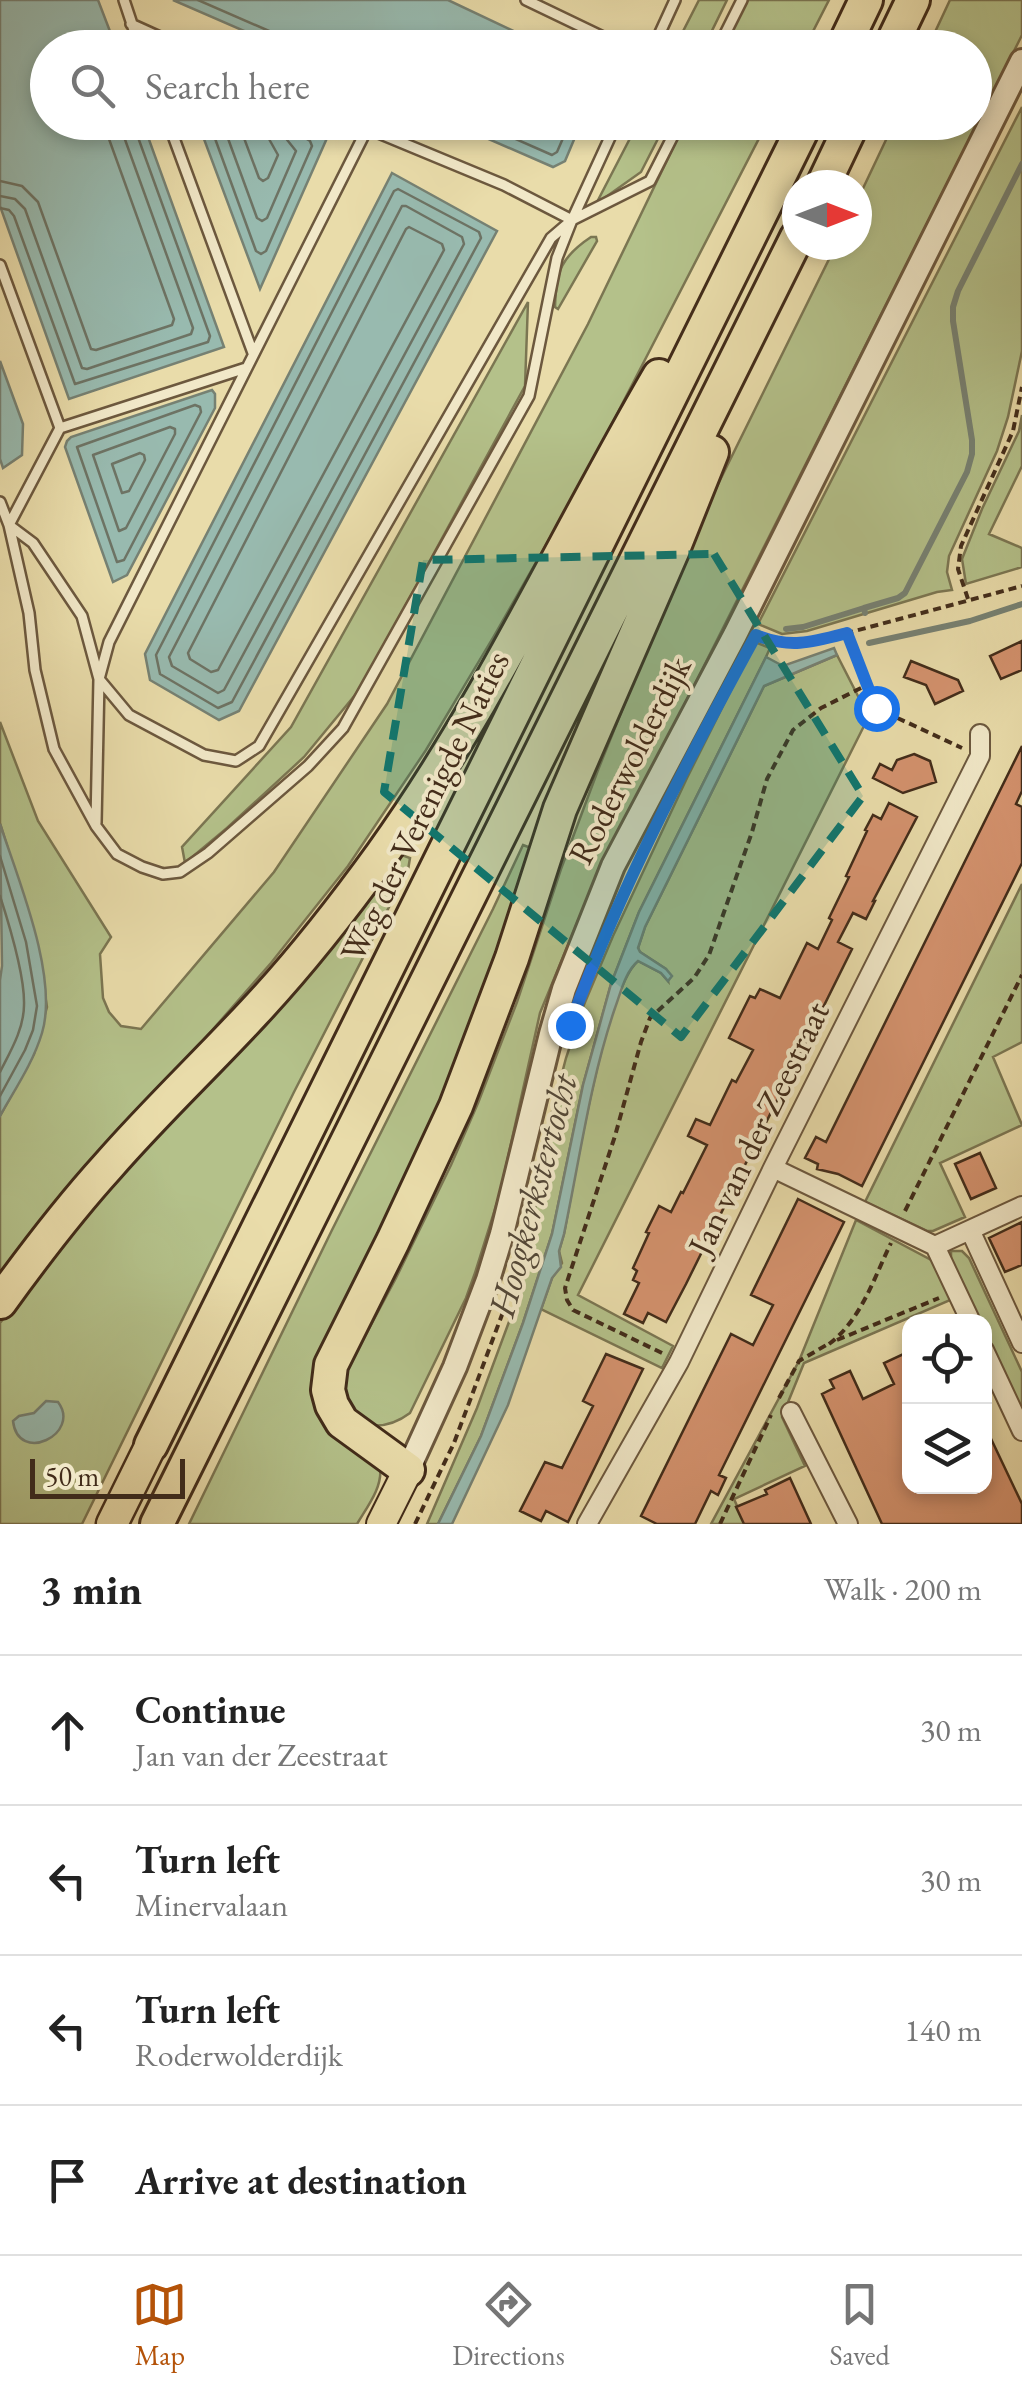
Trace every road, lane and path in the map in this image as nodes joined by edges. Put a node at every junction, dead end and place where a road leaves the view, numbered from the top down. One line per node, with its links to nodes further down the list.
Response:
1 (124, 0): 7 (lane)
2 (526, 0): 10 (lane)
3 (676, 0): 11 (lane)
4 (742, 0): 12 (lane)
5 (866, 0): 13 (highway)
6 (914, 0): 14 (highway)
7 (132, 24): 8 (lane); 9 (lane)
8 (134, 30)
9 (145, 30)
10 (588, 30)
11 (662, 30)
12 (727, 30)
13 (852, 30)
14 (899, 30)
15 (1022, 61): 16 (street, Roderwolderdijk)
16 (992, 121)
17 (175, 140): 31 (lane)
18 (361, 140): 31 (lane)
19 (393, 140): 27 (lane)
20 (609, 140): 27 (lane)
21 (671, 140): 27 (lane)
22 (796, 140): 54 (highway)
23 (797, 140): 62 (highway, Weg der Verenigde Naties)
24 (844, 140): 26 (highway)
25 (982, 140): 63 (street, Roderwolderdijk)
26 (830, 170)
27 (572, 220): 41 (lane); 45 (lane)
28 (786, 260): 65 (highway)
29 (788, 260): 63 (highway)
30 (0, 265): 34 (lane)
31 (253, 353): 32 (lane)
32 (246, 368): 34 (lane); 41 (lane)
33 (1022, 387): 38 (path)
34 (60, 428): 36 (lane)
35 (0, 502): 36 (lane)
36 (9, 526): 41 (lane); 45 (lane)
37 (1022, 586): 38 (path)
38 (968, 599): 39 (path)
39 (847, 633): 40 (path); 42 (path)
40 (756, 635)
41 (99, 678): 45 (lane)
42 (867, 685): 44 (path); 58 (path)
43 (980, 734): 44 (street, Jan van der Zeestraat)
44 (980, 756): 47 (street, Jan van der Zeestraat)
45 (96, 826)
46 (1022, 974): 49 (path)
47 (773, 1168): 49 (street); 58 (street, Jan van der Zeestraat)
48 (1022, 1206): 50 (street)
49 (898, 1228): 51 (street); 57 (path)
50 (970, 1232): 51 (street); 56 (street)
51 (935, 1246): 53 (street)
52 (516, 1270): 67 (path)
53 (957, 1290): 55 (street); 57 (path)
54 (0, 1302)
55 (968, 1314)
56 (1022, 1343)
57 (829, 1344): 69 (path)
58 (680, 1362): 68 (street, Jan van der Zeestraat)
59 (992, 1367): 61 (street)
60 (791, 1412): 70 (street)
61 (1022, 1432)
62 (151, 1445): 64 (highway, Weg der Verenigde Naties)
63 (408, 1470): 66 (main road, Roderwolderdijk)
64 (112, 1524)
65 (157, 1524)
66 (382, 1524)
67 (415, 1524)
68 (588, 1524)
69 (720, 1524)
70 (848, 1524)

